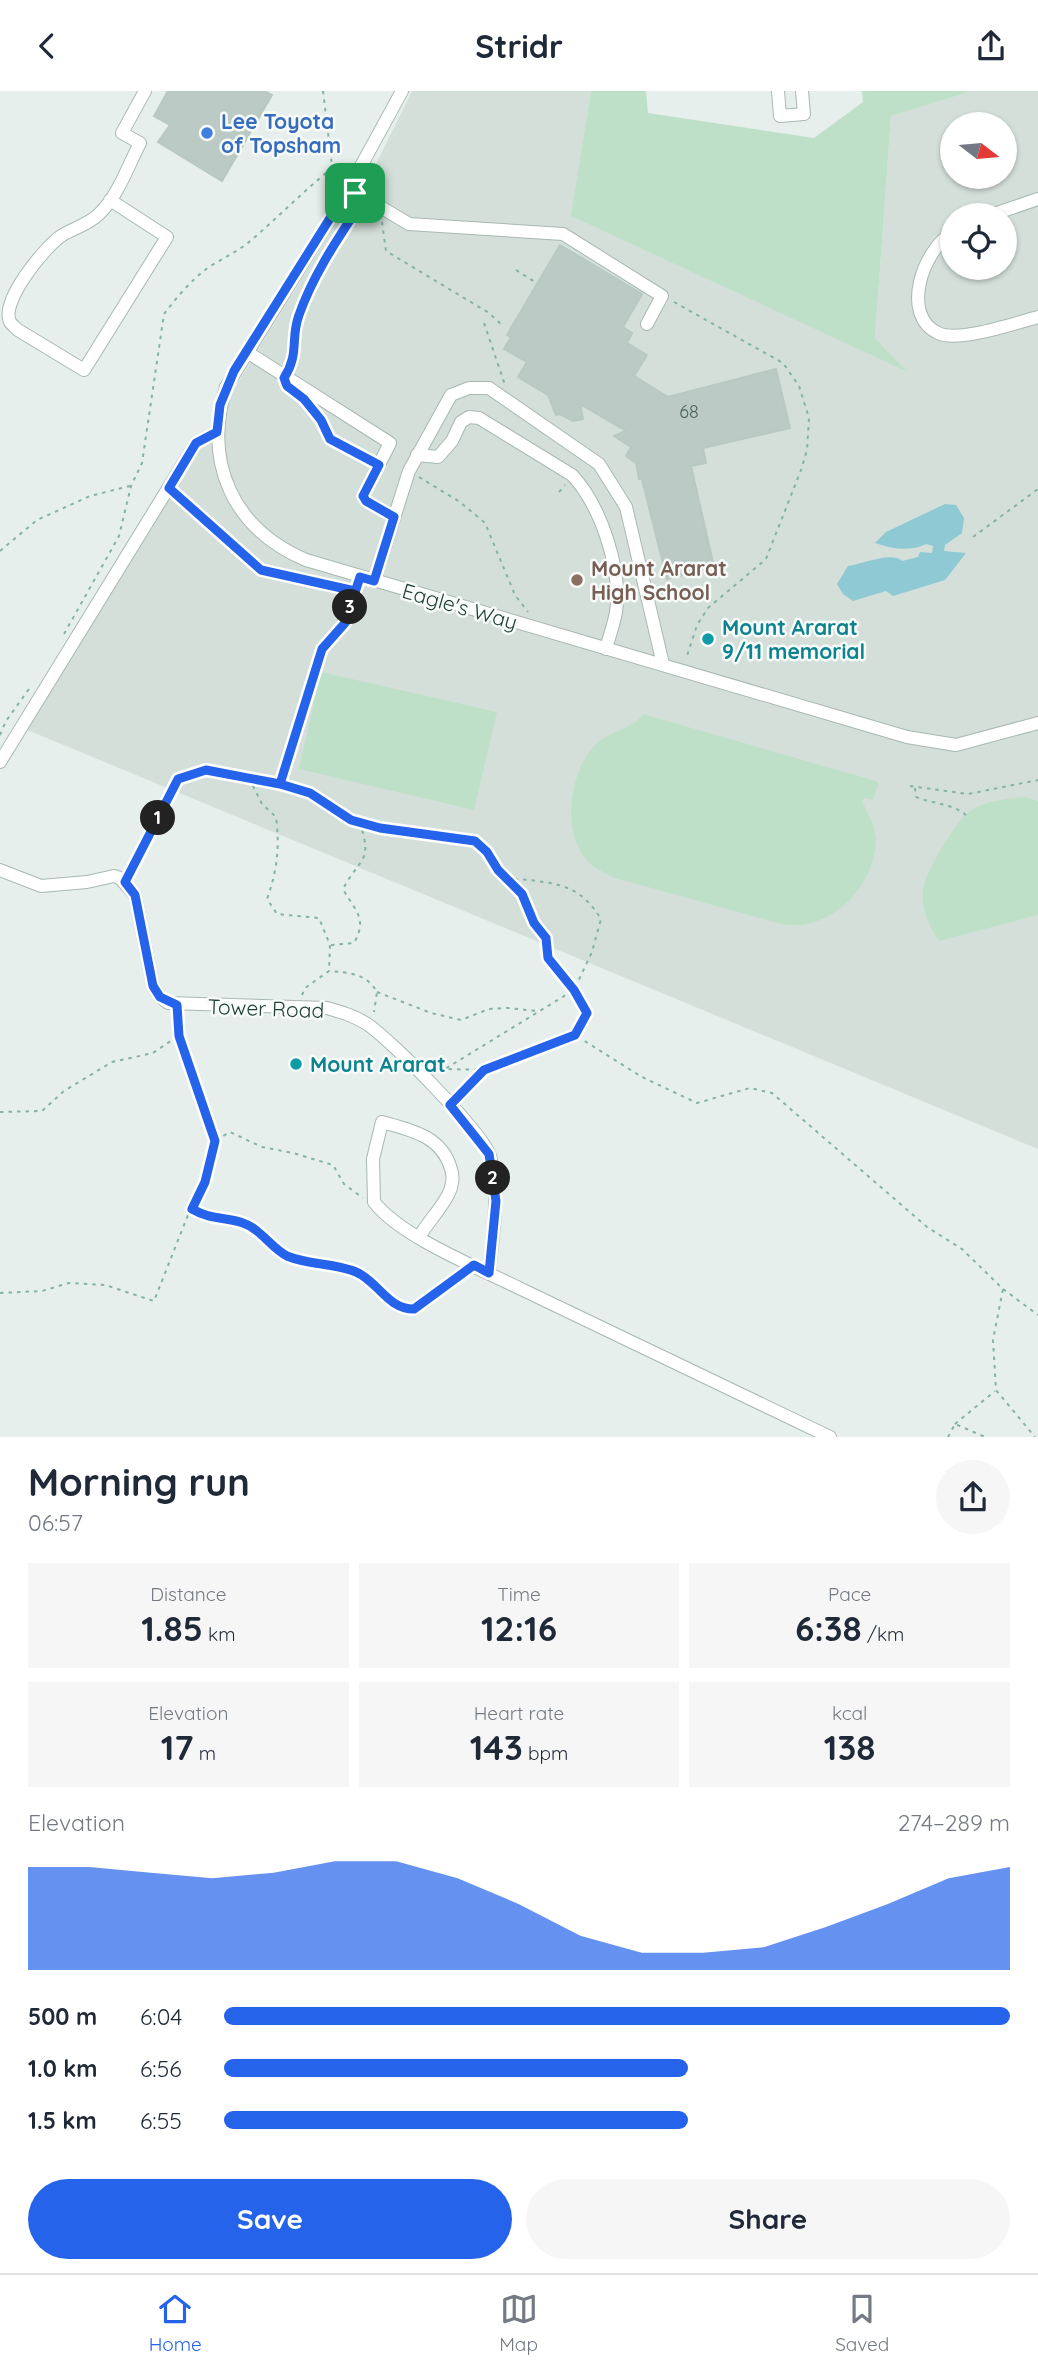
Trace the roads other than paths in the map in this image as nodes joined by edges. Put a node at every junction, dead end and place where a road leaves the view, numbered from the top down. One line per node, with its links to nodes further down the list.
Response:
1 (145, 91): 7 (street)
2 (402, 91): 5 (street, Eagle's Way)
3 (778, 91): 4 (street)
4 (802, 91)
5 (351, 194): 11 (street); 12 (street, Eagle's Way)
6 (1038, 199): 8 (street)
7 (110, 200): 7 (street)
8 (1017, 206)
9 (940, 246): 10 (street)
10 (1038, 317)
11 (647, 324)
12 (247, 352): 13 (street, Eagle's Way); 15 (street)
13 (217, 432): 16 (street, Eagle's Way); 20 (street)
14 (417, 455): 15 (street); 17 (street); 18 (street)
15 (394, 517): 16 (street)
16 (374, 581): 17 (street, Eagle's Way)
17 (606, 649): 18 (street, Eagle's Way)
18 (663, 664): 19 (street, Eagle's Way)
19 (1038, 723)
20 (0, 762)
21 (0, 870): 23 (street, Tower Road)
22 (419, 1237): 22 (street); 23 (street)
23 (489, 1273): 24 (street)
24 (830, 1437)

